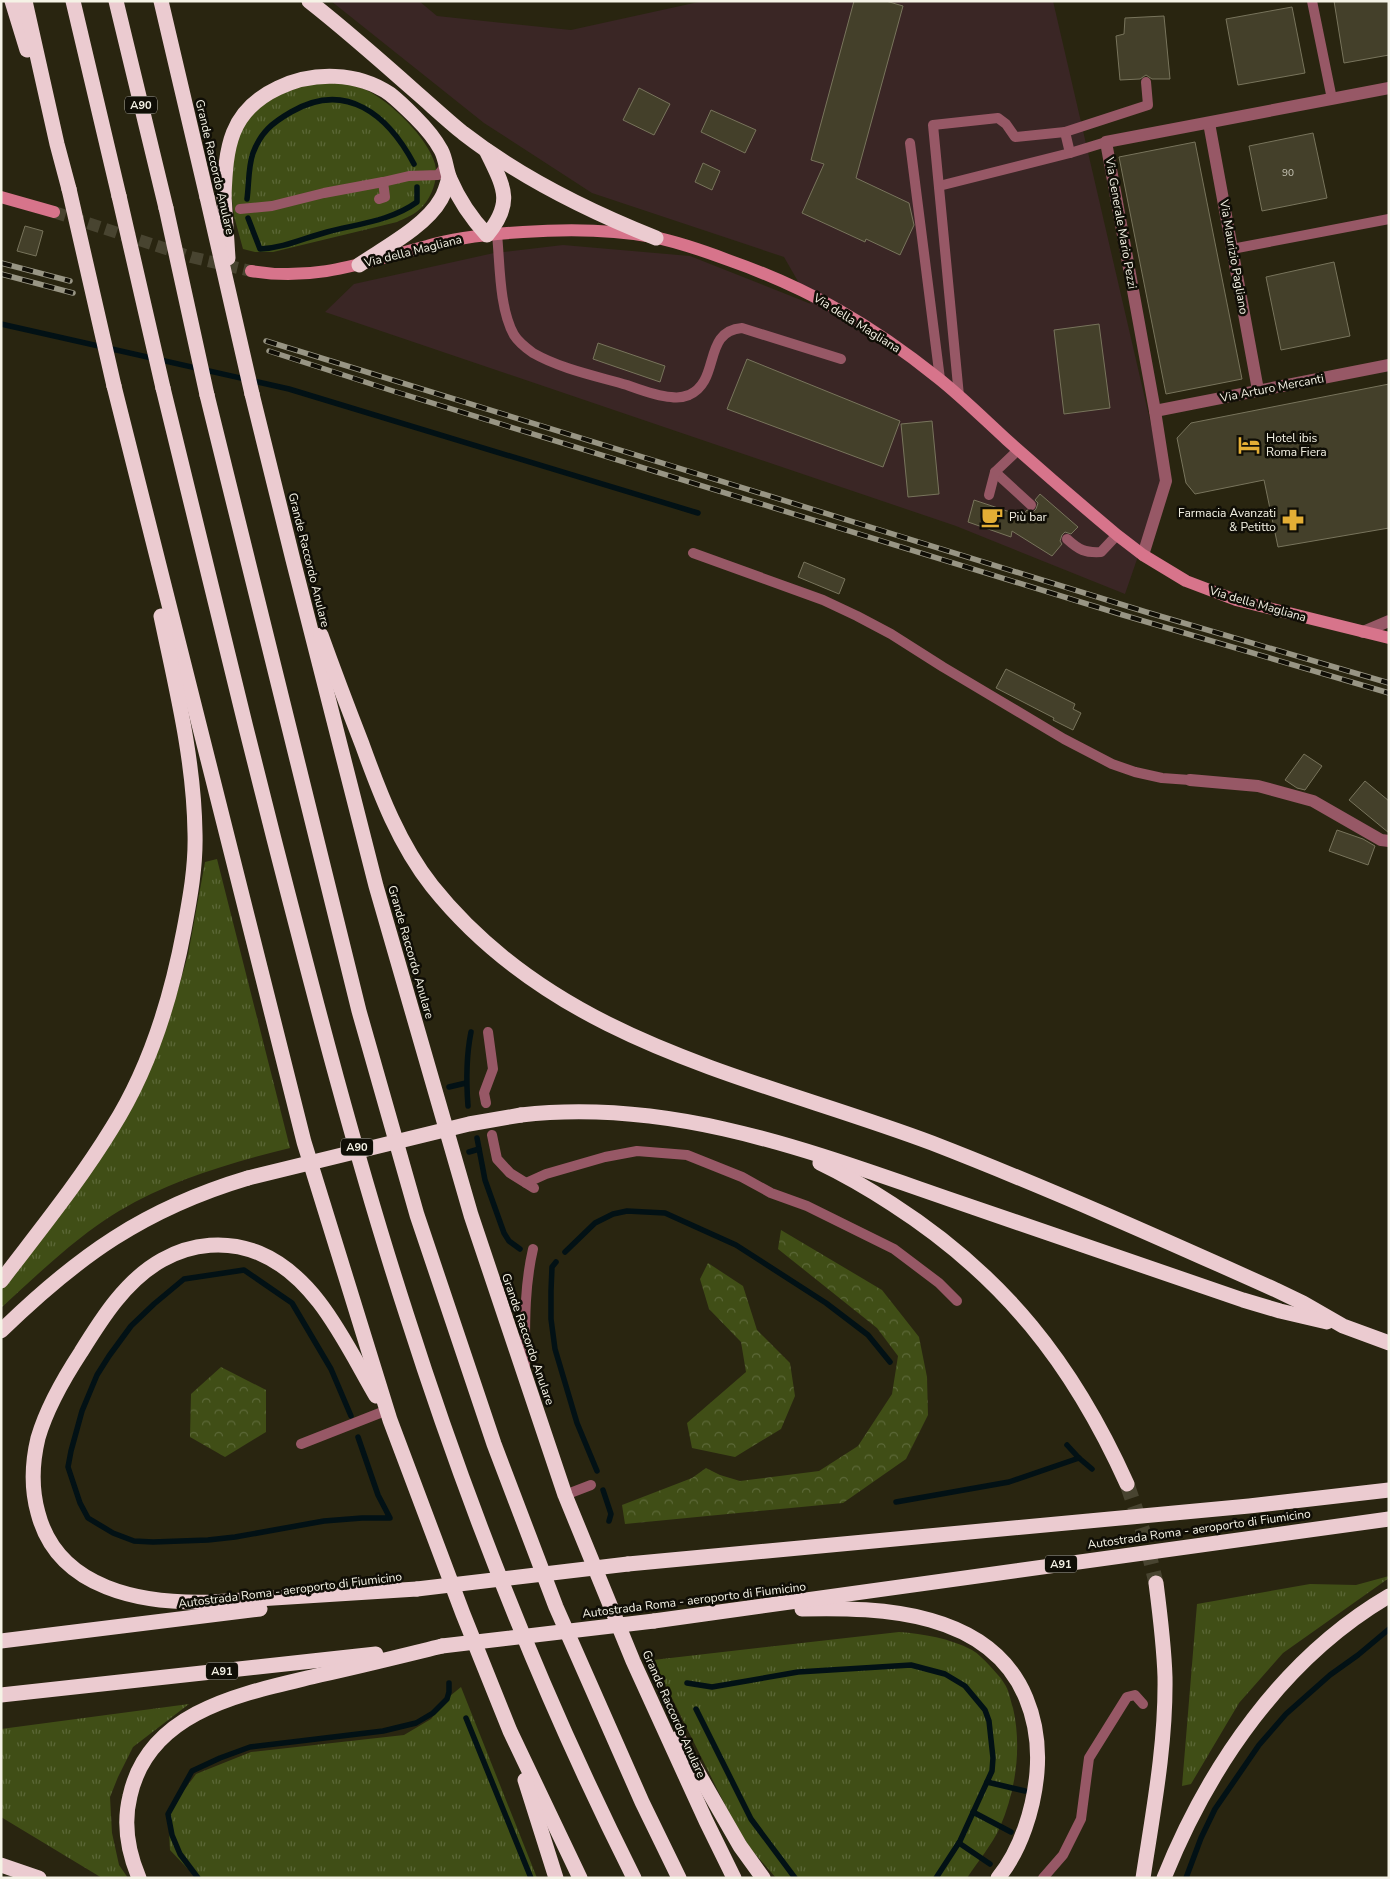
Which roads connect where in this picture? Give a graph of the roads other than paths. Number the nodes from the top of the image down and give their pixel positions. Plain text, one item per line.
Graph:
1 (12, 1) edge
2 (25, 1) edge
3 (73, 1) edge
4 (116, 1) edge
5 (161, 1) edge
6 (309, 1) edge
7 (1312, 1) edge
8 (1146, 82) dead end
9 (1389, 88) edge
10 (1332, 99) junction
11 (1209, 123) junction
12 (1065, 132) junction
13 (1106, 142) junction
14 (910, 143) dead end
15 (57, 144) junction
16 (486, 150) junction
17 (1070, 153) junction
18 (448, 171) junction
19 (383, 182) junction
20 (939, 186) junction
21 (1, 197) edge
22 (380, 199) dead end
23 (240, 209) dead end
24 (54, 212) tunnel mouth
25 (1389, 219) edge
26 (492, 235) junction
27 (656, 238) junction
28 (1232, 248) junction
29 (359, 265) junction
30 (251, 271) tunnel mouth
31 (232, 310) junction
32 (840, 359) dead end
33 (1389, 365) edge
34 (940, 380) junction
35 (1258, 390) junction
36 (959, 396) junction
37 (1155, 411) junction
38 (128, 448) junction
39 (1018, 450) junction
40 (996, 472) junction
41 (989, 495) dead end
42 (1031, 505) dead end
43 (1117, 535) junction
44 (1067, 539) dead end
45 (693, 553) dead end
46 (1144, 555) junction
47 (293, 560) junction
48 (1389, 621) edge
49 (1363, 632) junction
50 (1389, 638) edge
51 (1190, 780) joint
52 (1389, 841) edge
53 (488, 1032) dead end
54 (486, 1103) dead end
55 (742, 1132) junction
56 (492, 1135) dead end
57 (533, 1249) dead end
58 (1, 1281) edge
59 (956, 1301) dead end
60 (1343, 1326) junction
61 (1, 1331) edge
62 (1389, 1343) edge
63 (525, 1377) junction
64 (388, 1415) junction
65 (301, 1444) dead end
66 (1127, 1484) tunnel mouth
67 (591, 1485) dead end
68 (1389, 1490) edge
69 (566, 1495) junction
70 (1389, 1519) edge
71 (1156, 1582) tunnel mouth
72 (418, 1589) junction
73 (1389, 1596) edge
74 (733, 1611) junction
75 (1, 1641) edge
76 (442, 1646) junction
77 (633, 1661) junction
78 (1, 1695) edge
79 (1143, 1704) dead end
80 (510, 1731) junction
81 (1, 1865) edge
82 (39, 1878) edge
83 (139, 1878) edge
84 (556, 1878) edge
85 (580, 1878) edge
86 (634, 1878) edge
87 (679, 1878) edge
88 (734, 1878) edge
89 (763, 1878) edge
90 (998, 1878) edge
91 (1043, 1878) edge
92 (1142, 1878) edge
93 (1164, 1878) edge

1 - 15 highway
2 - 15 highway
3 - 86 highway, A90, bridge
4 - 87 highway, A90, bridge
5 - 31 highway, Grande Raccordo Anulare, bridge
6 - 16 highway
7 - 10 lane
8 - 12 lane
9 - 10 street, Via Generale Mario Pezzi
10 - 11 street, Via Generale Mario Pezzi
11 - 13 street, Via Generale Mario Pezzi
11 - 28 street, Via Maurizio Pagliano
12 - 17 lane
12 - 20 lane
13 - 17 lane
13 - 37 street, Via Generale Mario Pezzi
14 - 34 lane
15 - 38 highway, bridge
16 - 26 highway
16 - 27 highway
17 - 20 lane
18 - 19 lane
18 - 26 highway
18 - 29 highway
18 - 31 highway, bridge
19 - 22 lane
19 - 23 lane
20 - 36 lane
21 - 24 main road
25 - 28 lane
26 - 27 main road, Via della Magliana
26 - 29 main road, Via della Magliana
26 - 32 lane
27 - 34 main road, Via della Magliana
28 - 35 street, Via Maurizio Pagliano
29 - 30 main road, Via della Magliana
31 - 47 highway, Grande Raccordo Anulare, bridge
33 - 35 street, Via Arturo Mercanti
34 - 36 main road, Via della Magliana
35 - 37 street, Via Arturo Mercanti
36 - 39 main road, Via della Magliana
37 - 46 street, Via Generale Mario Pezzi
38 - 58 highway
38 - 64 highway
39 - 40 lane
39 - 43 main road, Via della Magliana
40 - 41 lane
40 - 42 lane
43 - 44 lane
43 - 46 main road, Via della Magliana
45 - 51 lane
46 - 49 main road, Via della Magliana
47 - 60 highway
47 - 63 highway, Grande Raccordo Anulare
48 - 49 street
49 - 50 main road, Via della Magliana
51 - 52 street
53 - 54 lane
55 - 60 highway
55 - 61 highway, bridge
55 - 66 highway
56 - 59 lane
57 - 63 lane
60 - 62 highway
63 - 69 highway, Grande Raccordo Anulare
64 - 65 lane
64 - 72 highway
64 - 80 highway
67 - 69 lane
68 - 72 highway, Autostrada Roma - aeroporto di Fiumicino, bridge
69 - 77 highway, Grande Raccordo Anulare
70 - 74 highway, Autostrada Roma - aeroporto di Fiumicino / A91
71 - 92 highway
72 - 75 highway, Autostrada Roma - aeroporto di Fiumicino
73 - 93 highway
74 - 76 highway, Autostrada Roma - aeroporto di Fiumicino / A91, bridge
74 - 90 highway
76 - 78 highway, Autostrada Roma - aeroporto di Fiumicino / A91
76 - 83 highway
77 - 88 highway, Grande Raccordo Anulare
77 - 89 highway
79 - 91 lane
80 - 84 highway
80 - 85 highway
81 - 82 highway

